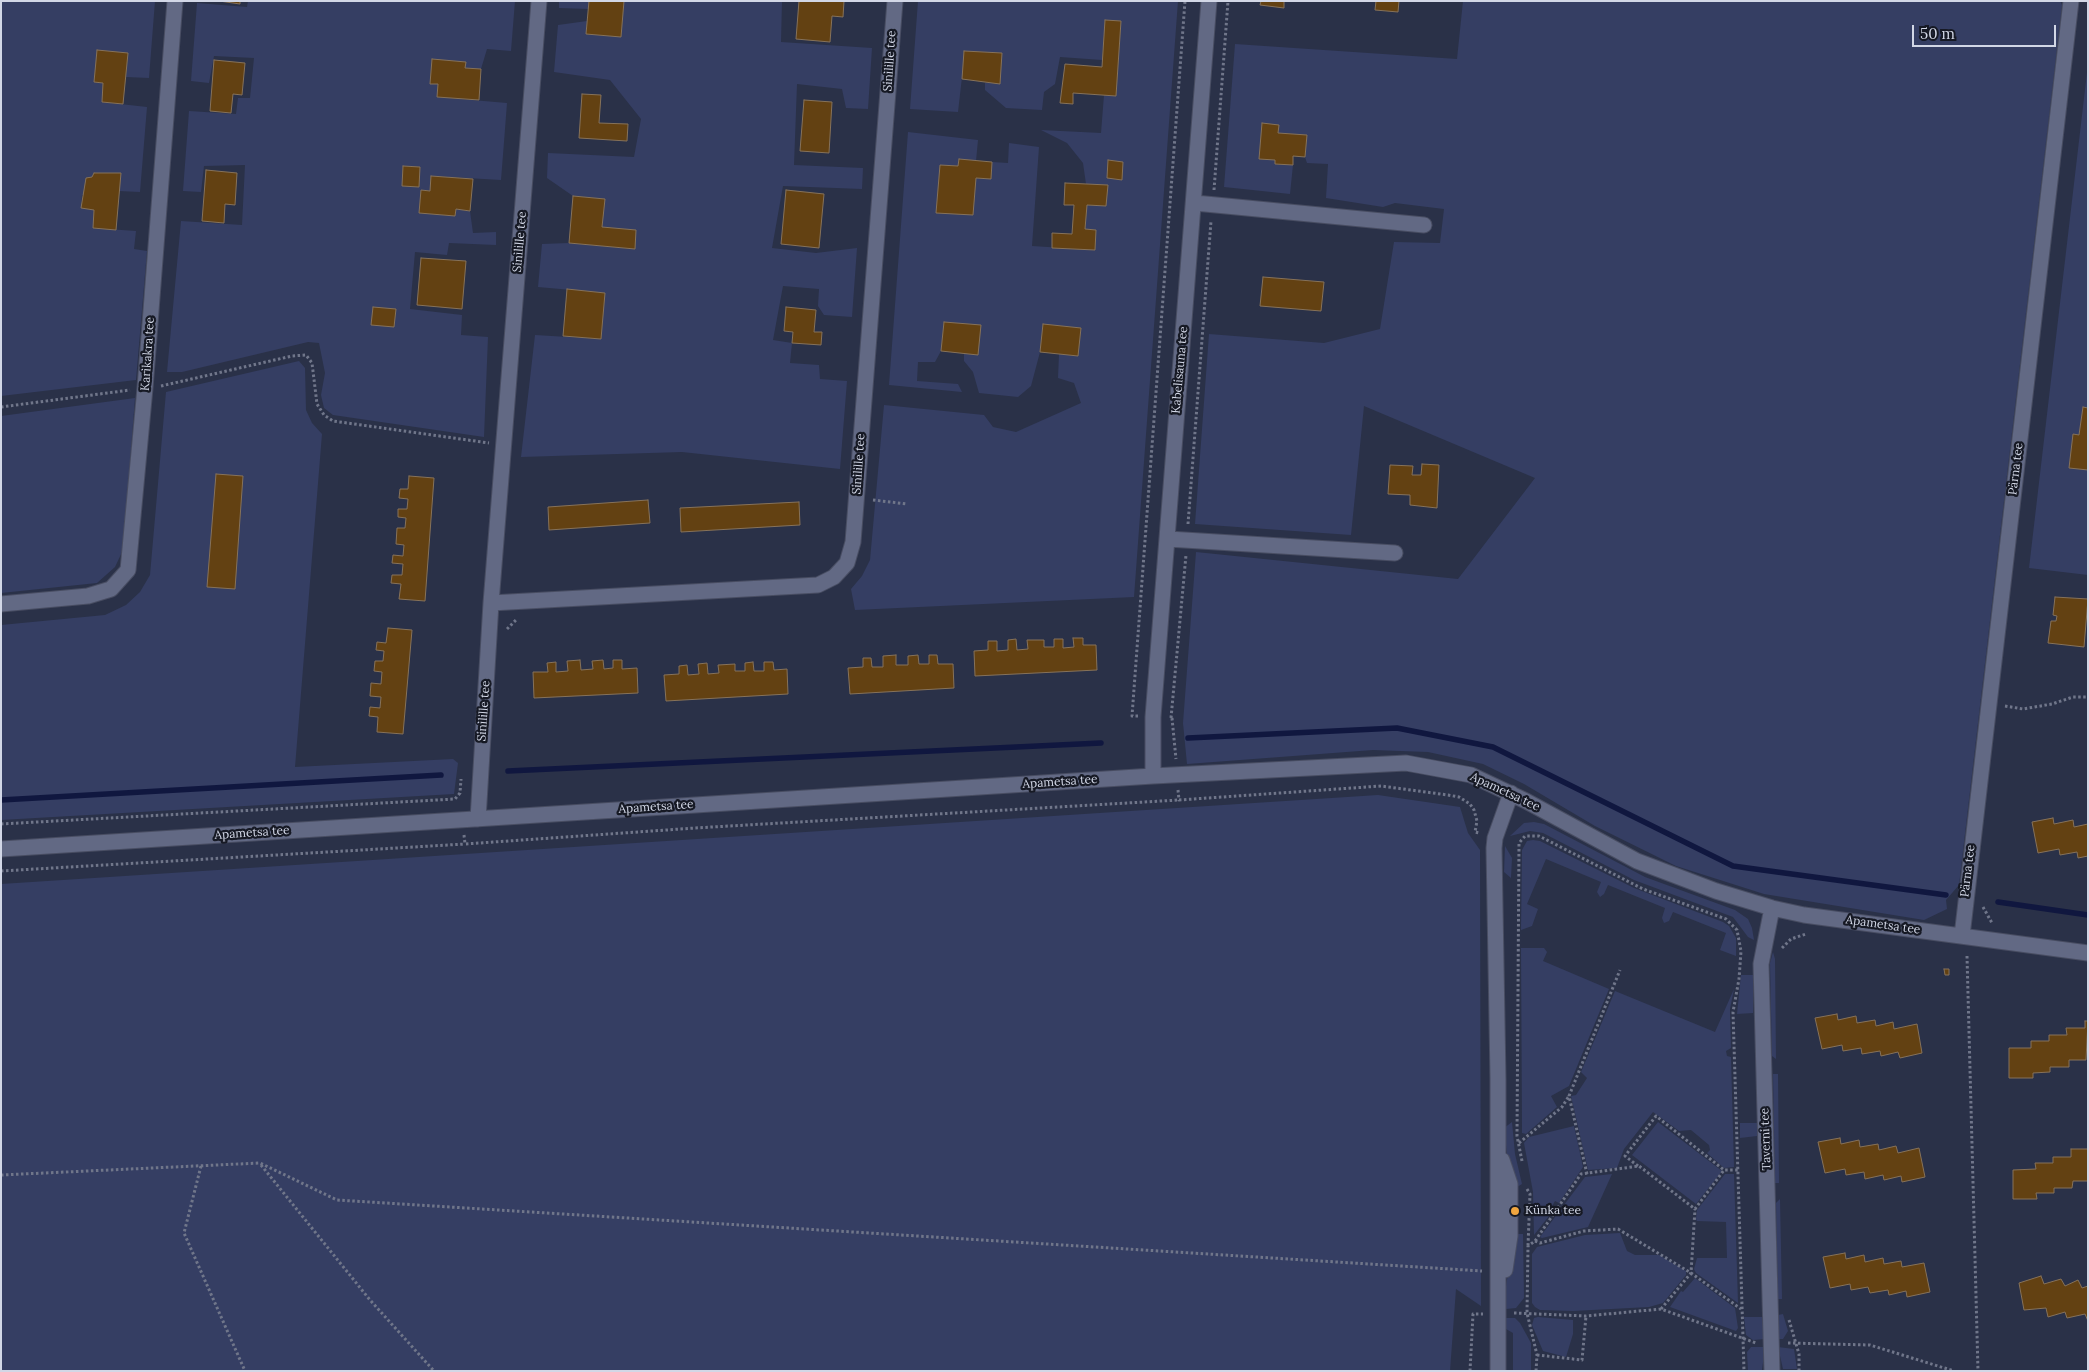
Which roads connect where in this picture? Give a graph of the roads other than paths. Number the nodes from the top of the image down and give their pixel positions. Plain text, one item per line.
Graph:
1 (175, 1) edge
2 (539, 1) edge
3 (895, 1) edge
4 (1208, 1) edge
5 (2071, 1) edge
6 (1195, 202) junction
7 (1424, 225) dead end
8 (1168, 539) junction
9 (1395, 553) dead end
10 (491, 603) junction
11 (1, 604) edge
12 (1153, 776) junction
13 (1511, 793) junction
14 (478, 819) junction
15 (1, 849) edge
16 (1772, 908) junction
17 (1962, 936) junction
18 (2088, 953) edge
19 (1498, 1148) junction
20 (1498, 1314) junction
21 (1497, 1369) edge
22 (1772, 1371) edge

1 - 11 street, Karikakra tee
2 - 10 street, Sinilille tee
3 - 10 street, Sinilille tee
4 - 6 street, Kabelisauna tee
5 - 17 street, Pärna tee
6 - 7 street
6 - 8 street, Kabelisauna tee
8 - 9 street
8 - 12 street, Kabelisauna tee
10 - 14 street, Sinilille tee
12 - 13 street, Apametsa tee
12 - 14 street, Apametsa tee
13 - 16 street, Apametsa tee
13 - 19 street
14 - 15 street, Apametsa tee
16 - 17 street, Apametsa tee
16 - 22 street, Taverni tee
17 - 18 street, Apametsa tee
19 - 20 street
19 - 20 street
20 - 21 street

